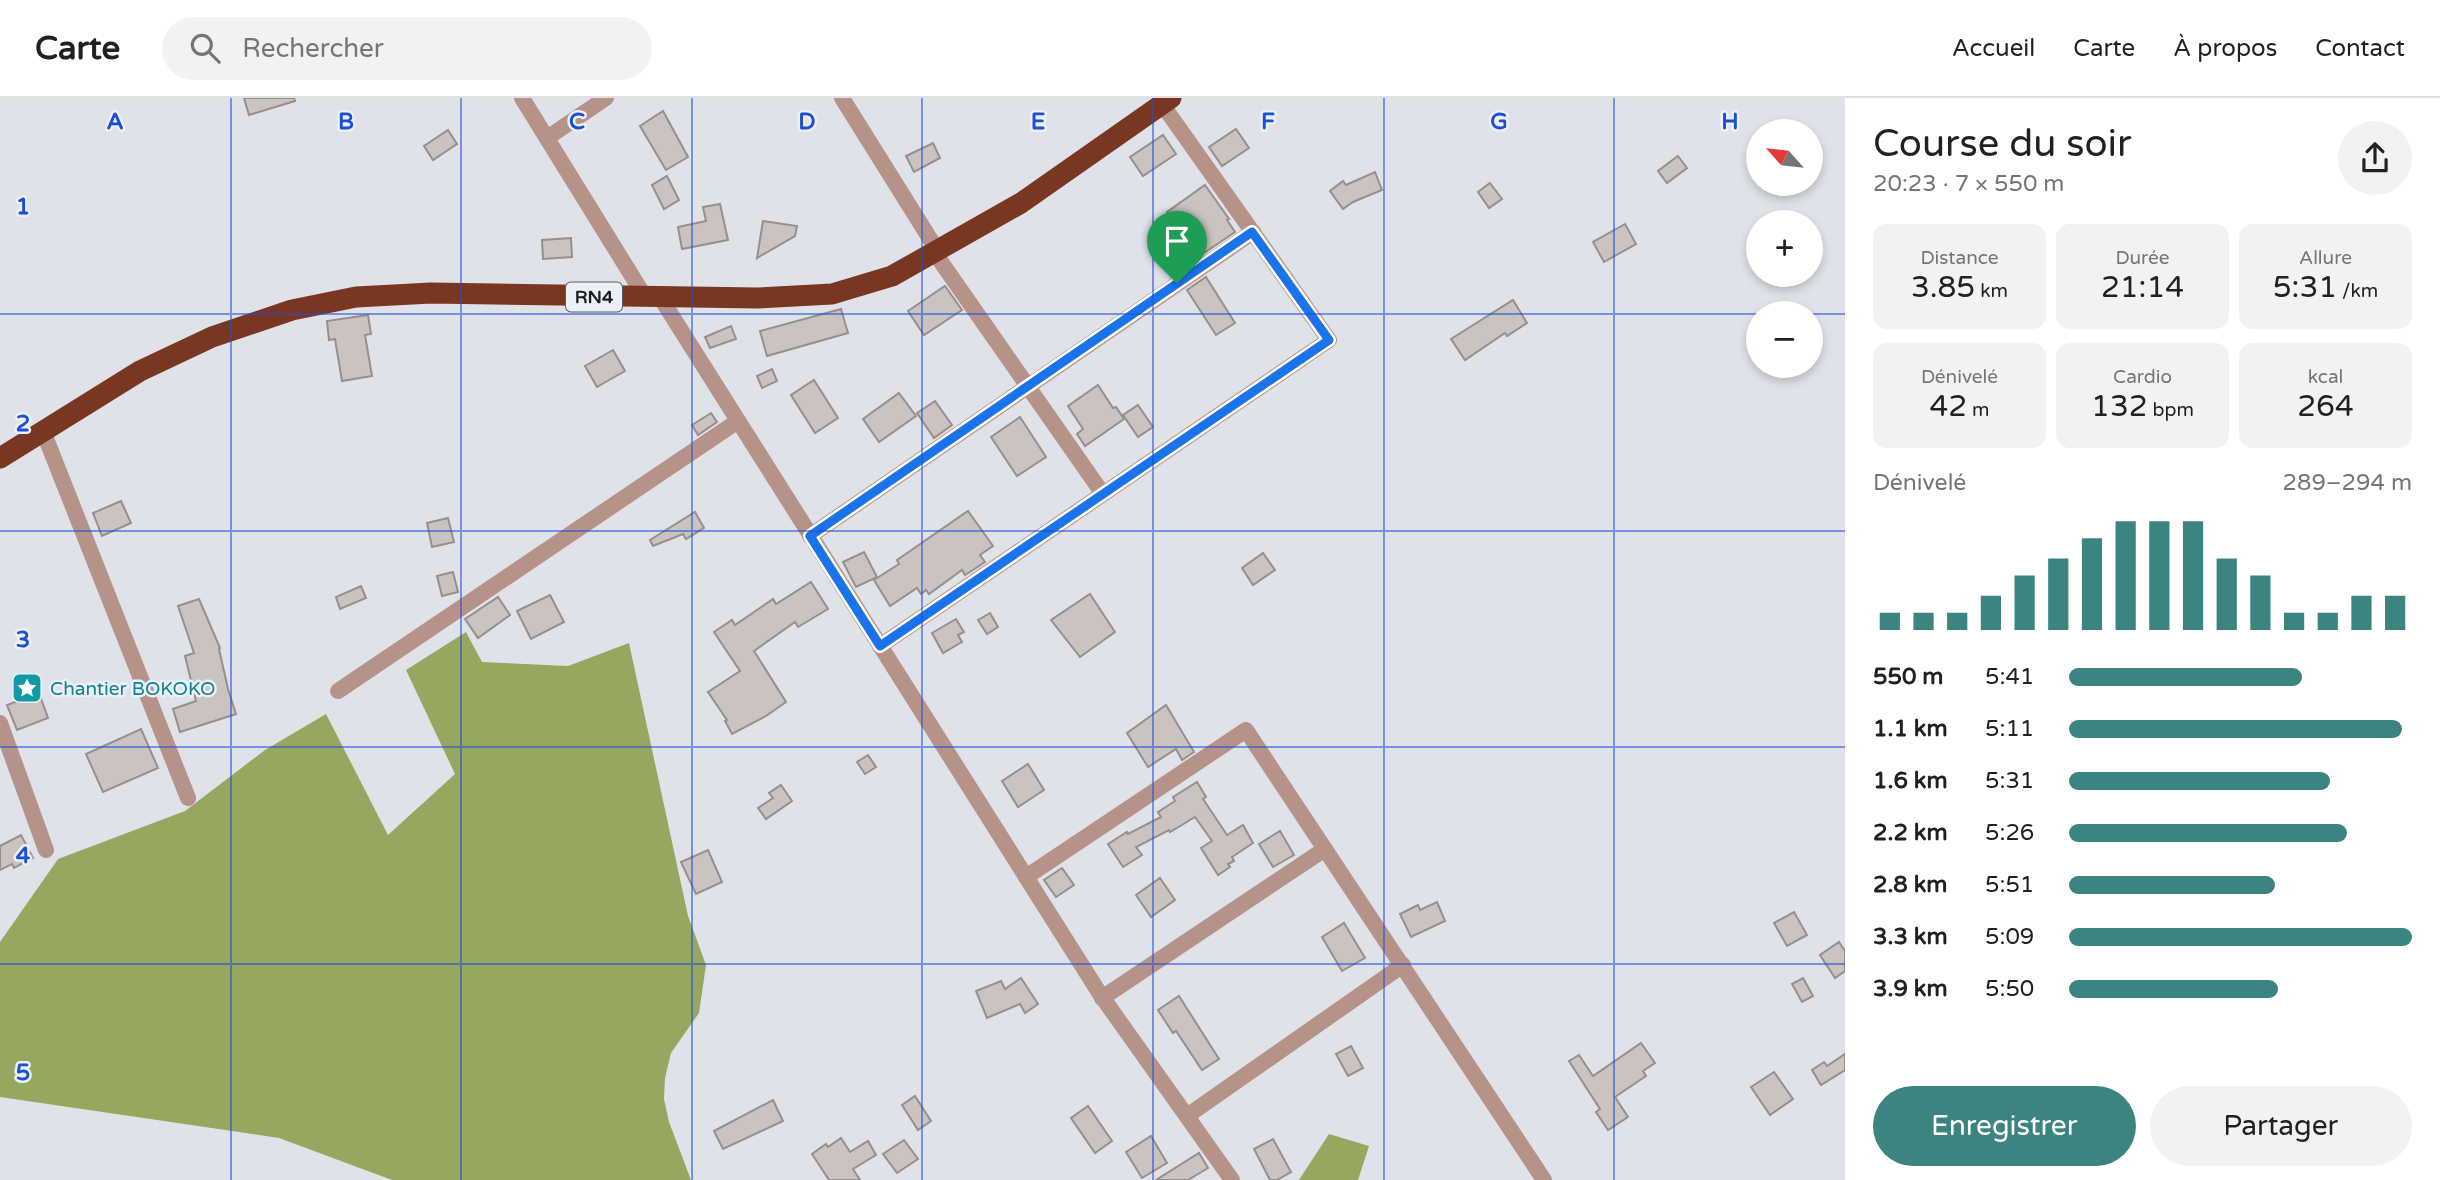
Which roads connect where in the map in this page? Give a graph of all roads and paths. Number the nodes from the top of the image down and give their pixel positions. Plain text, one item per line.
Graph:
1 (522, 98) edge
2 (606, 98) edge
3 (842, 98) edge
4 (1166, 100) edge
5 (547, 138) junction
6 (1252, 232) junction
7 (936, 251) junction
8 (653, 297) junction
9 (1027, 385) junction
10 (738, 421) junction
11 (43, 431) junction
12 (0, 458) edge
13 (1103, 494) junction
14 (810, 536) junction
15 (880, 646) junction
16 (338, 691) dead end
17 (0, 723) edge
18 (188, 798) dead end
19 (47, 849) dead end
20 (1325, 849) junction
21 (1026, 877) junction
22 (1402, 965) junction
23 (1102, 998) junction
24 (1187, 1116) junction
25 (1232, 1180) edge
26 (1544, 1180) edge

1 - 5 street
2 - 5 street
3 - 7 street
4 - 6 street
4 - 7 highway, RN4
5 - 8 street
6 - 9 street
6 - 13 street
7 - 8 highway, RN4
7 - 9 street
8 - 10 street
8 - 11 highway, RN4
9 - 13 street
9 - 14 street
10 - 14 street
10 - 16 street
11 - 12 highway, RN4
11 - 18 street
13 - 15 street
14 - 15 street
15 - 21 street
17 - 19 street
20 - 21 street
20 - 22 street
20 - 23 street
21 - 23 street
22 - 24 street
22 - 26 street
23 - 24 street
24 - 25 street

